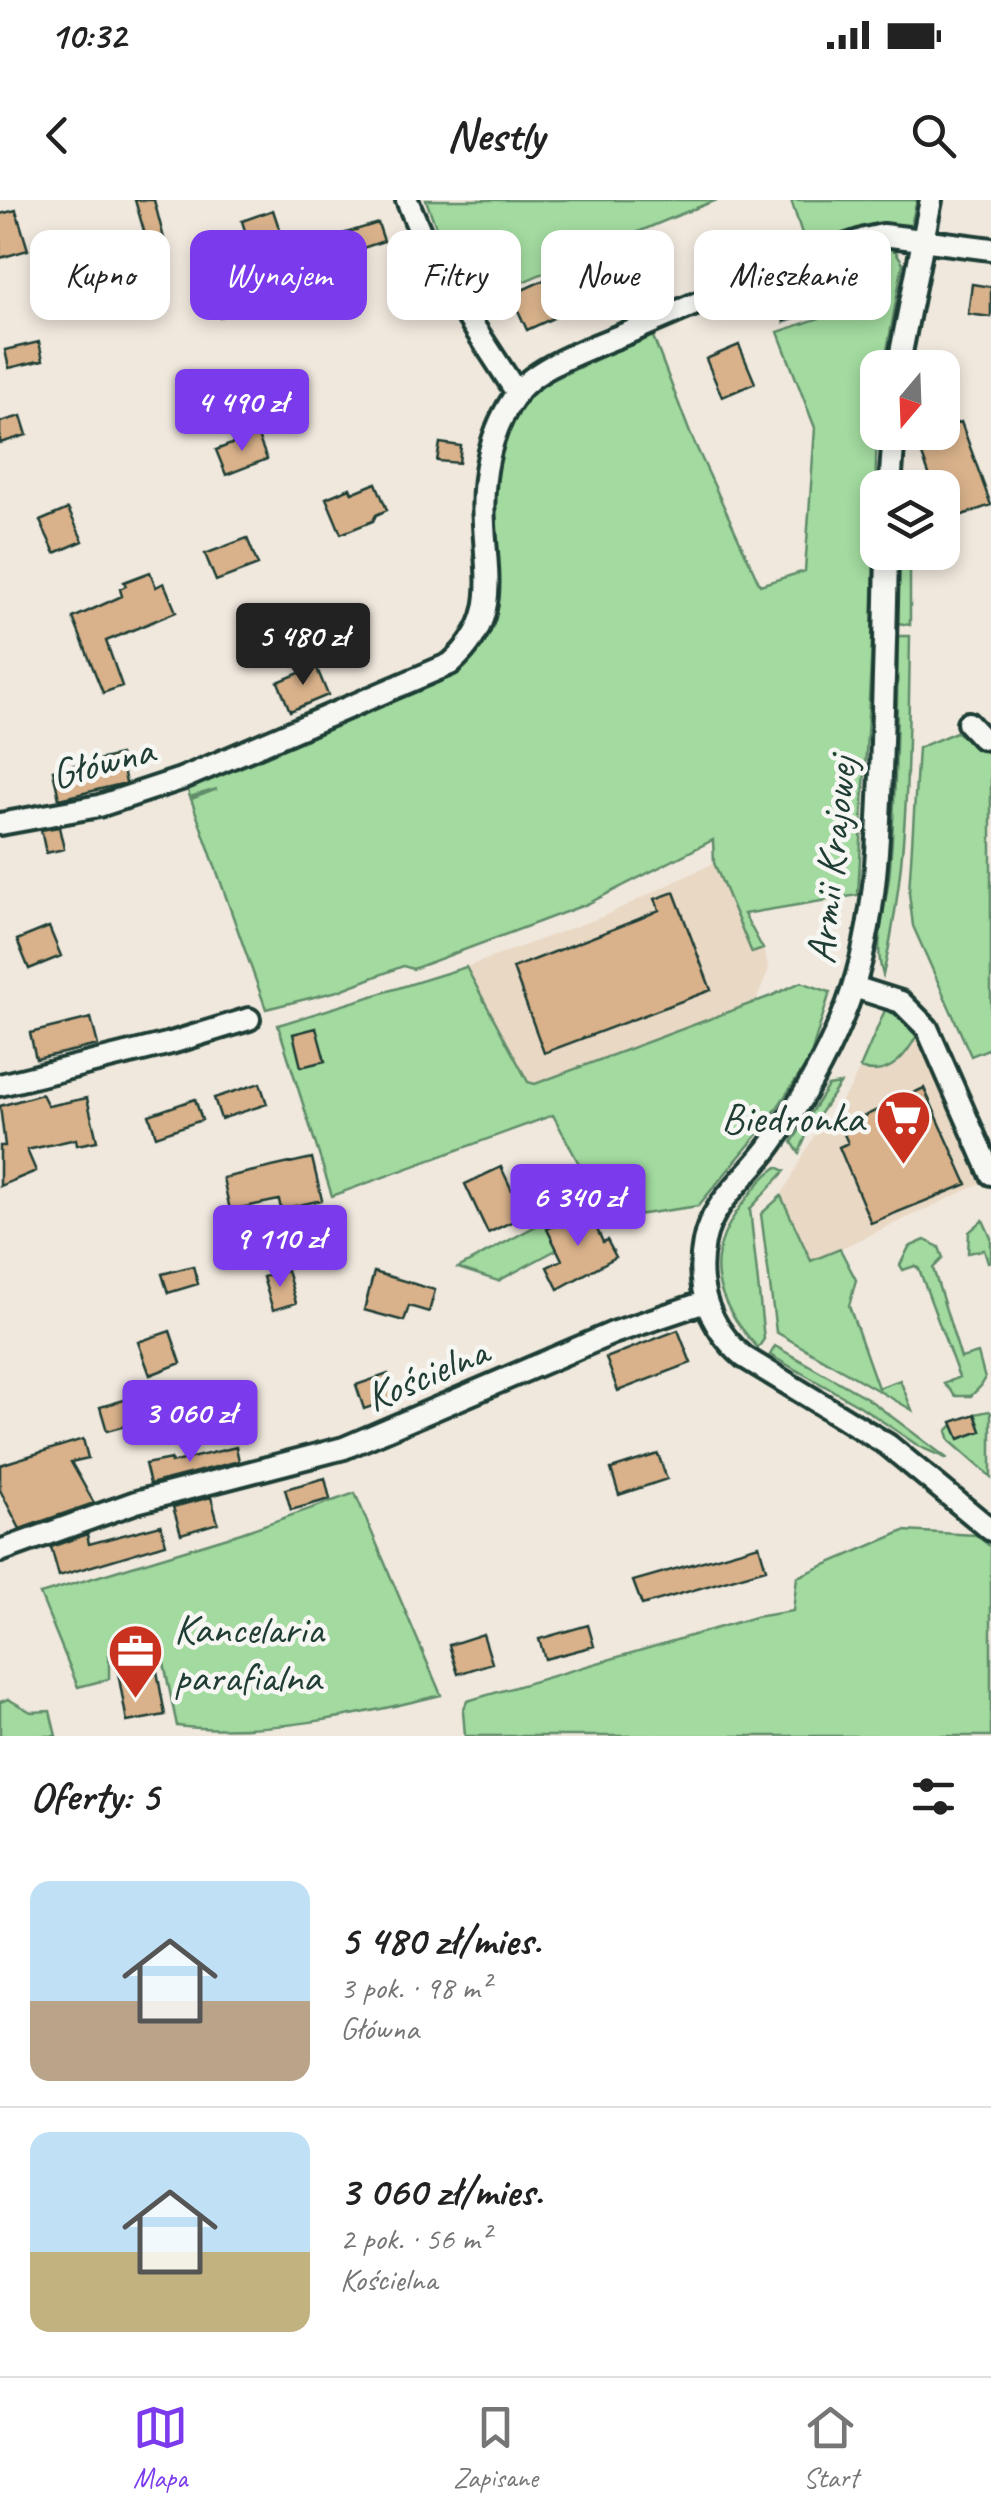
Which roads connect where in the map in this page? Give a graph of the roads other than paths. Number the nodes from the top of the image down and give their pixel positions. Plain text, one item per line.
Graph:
1 (407, 200) edge
2 (931, 200) edge
3 (922, 240) junction
4 (991, 249) edge
5 (901, 350) edge
6 (517, 393) junction
7 (887, 570) edge
8 (968, 723) dead end
9 (991, 739) edge
10 (0, 824) edge
11 (854, 987) junction
12 (249, 1020) dead end
13 (0, 1084) edge
14 (991, 1174) edge
15 (704, 1302) junction
16 (991, 1530) edge
17 (0, 1550) edge

1 - 6 street
2 - 3 street
3 - 4 street
3 - 5 street
3 - 6 street
6 - 10 street, Główna
7 - 11 street, Armii Krajowej
8 - 9 street
11 - 14 street
11 - 15 street, Armii Krajowej
12 - 13 street
15 - 16 street
15 - 17 street, Kościelna

